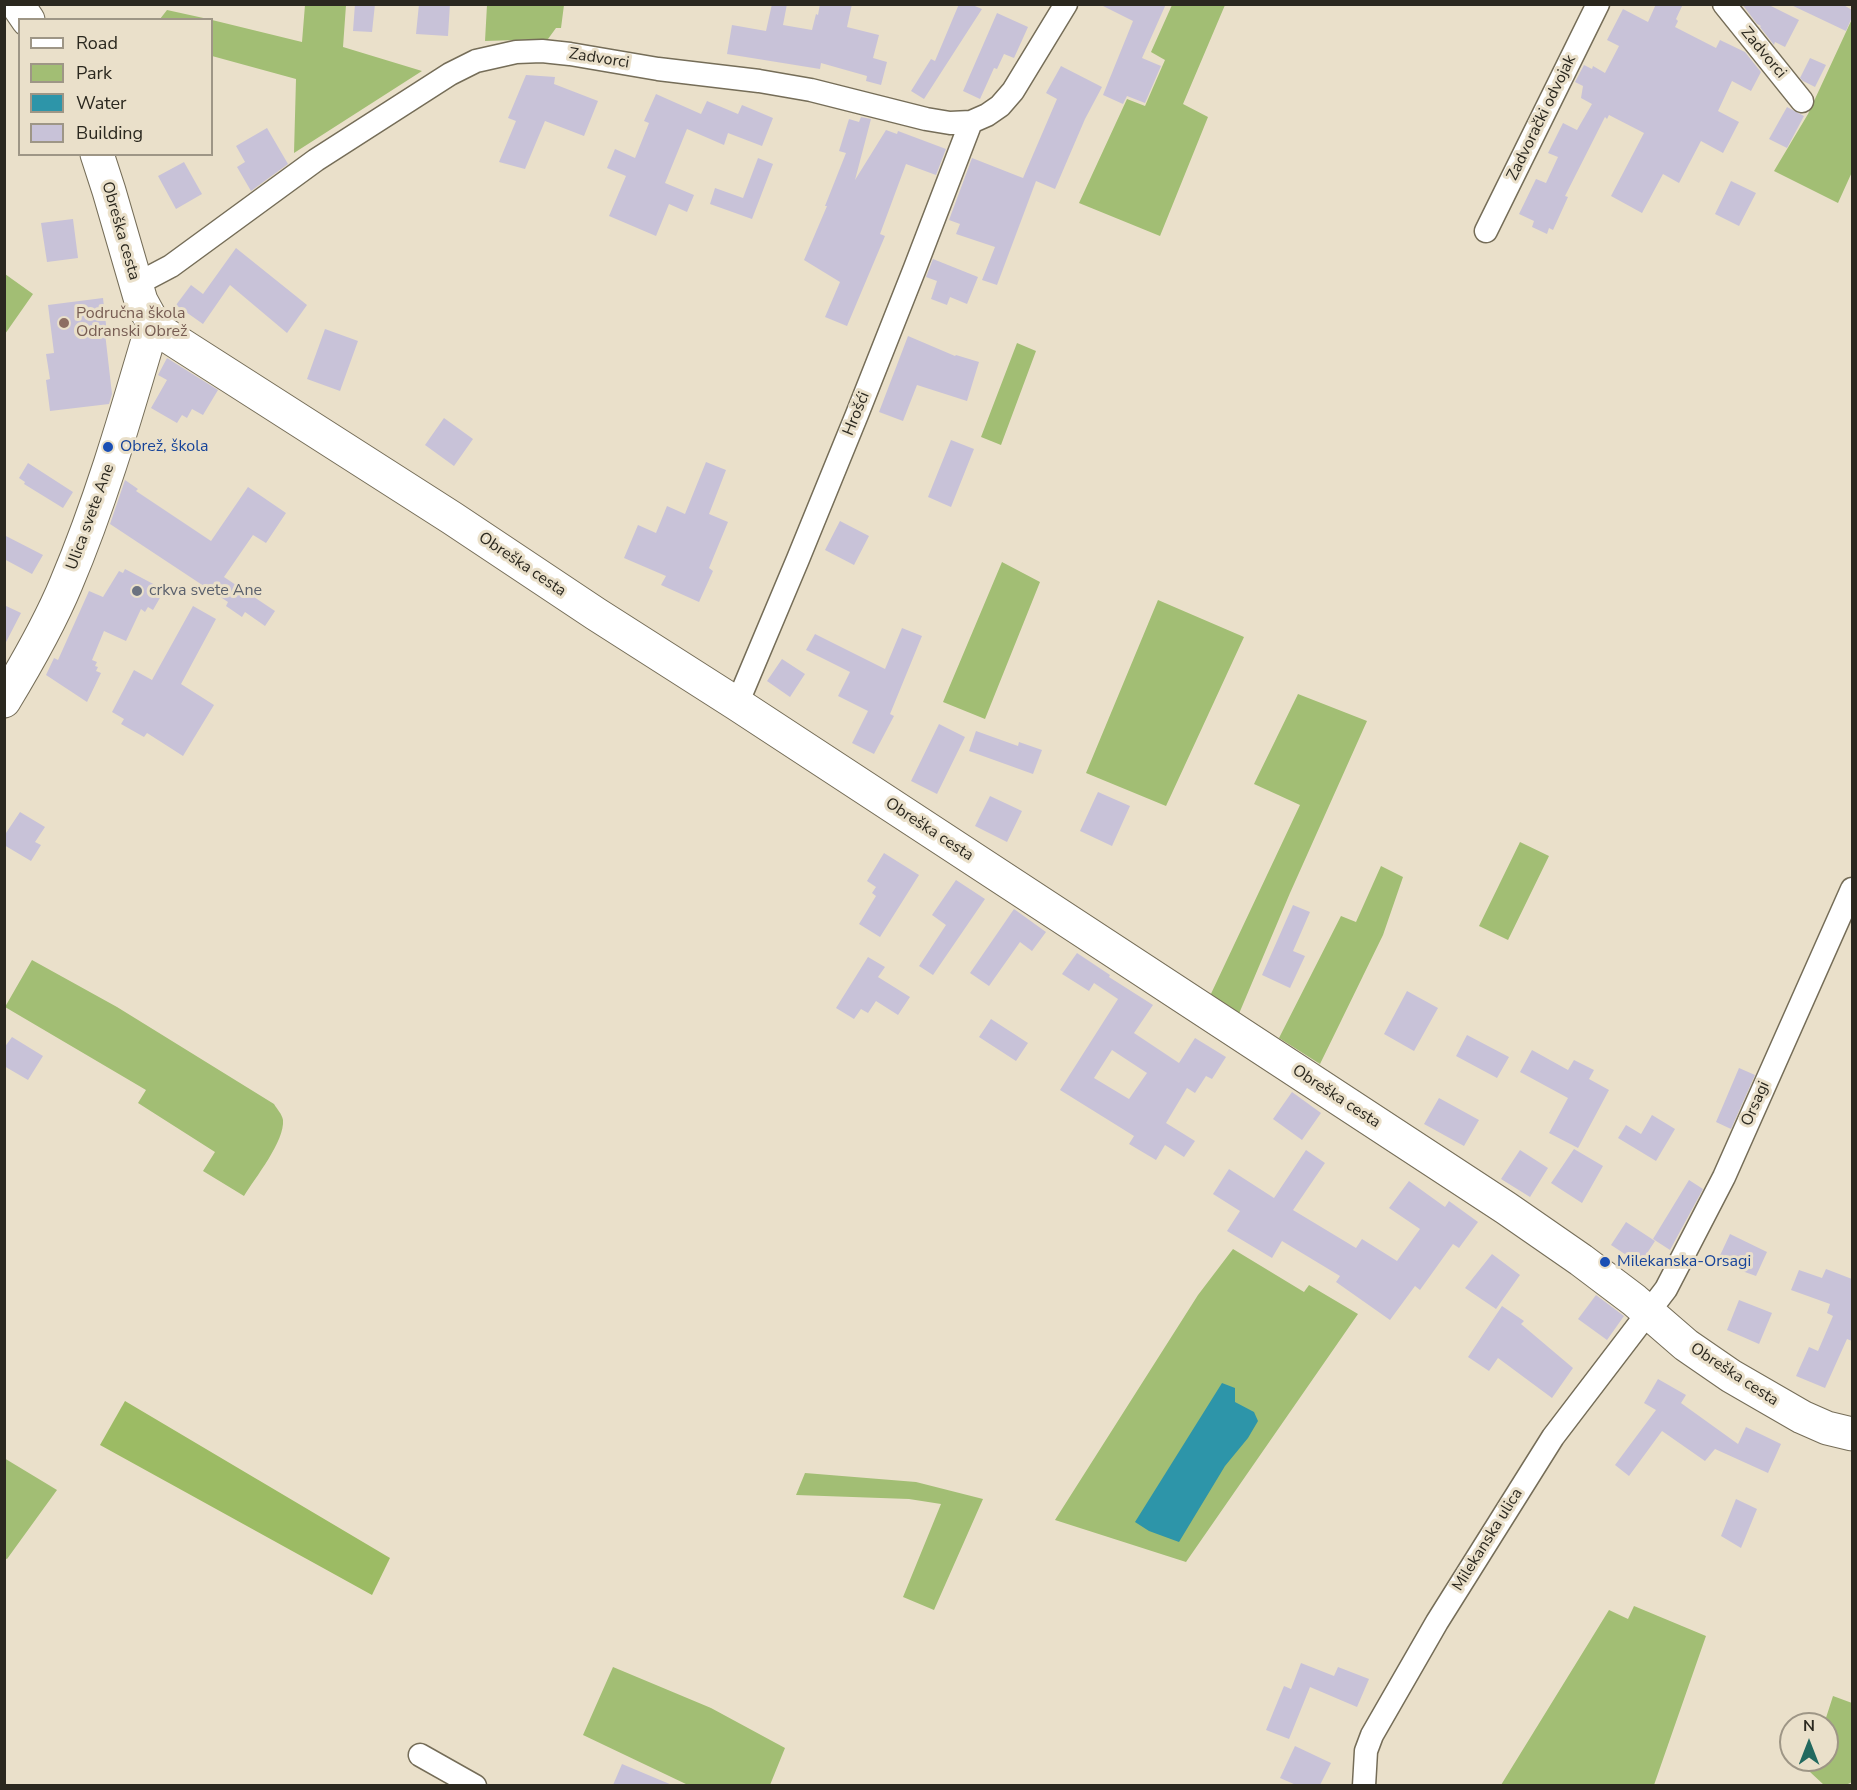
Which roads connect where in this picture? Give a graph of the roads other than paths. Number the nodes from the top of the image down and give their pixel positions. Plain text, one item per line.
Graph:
1 (17, 4) edge
2 (1066, 4) edge
3 (1598, 4) edge
4 (1724, 4) edge
5 (27, 18) edge
6 (1802, 101) dead end
7 (971, 122) junction
8 (98, 156) edge
9 (1485, 231) dead end
10 (135, 285) junction
11 (153, 323) junction
12 (4, 701) edge
13 (737, 704) junction
14 (1852, 889) edge
15 (1649, 1313) junction
16 (1852, 1434) edge
17 (420, 1755) dead end
18 (475, 1785) edge
19 (1364, 1785) edge

1 - 5 main road
2 - 7 street, Zadvorci
3 - 9 street, Zadvorački odvojak
4 - 6 street, Zadvorci
7 - 10 street, Zadvorci
7 - 13 street, Hrošći
8 - 10 main road, Obreška cesta
10 - 11 main road, Obreška cesta
11 - 12 main road, Ulica svete Ane
11 - 13 main road, Obreška cesta
13 - 15 main road, Obreška cesta
14 - 15 street, Orsagi
15 - 16 main road, Obreška cesta
15 - 19 street, Milekanska ulica
17 - 18 street

